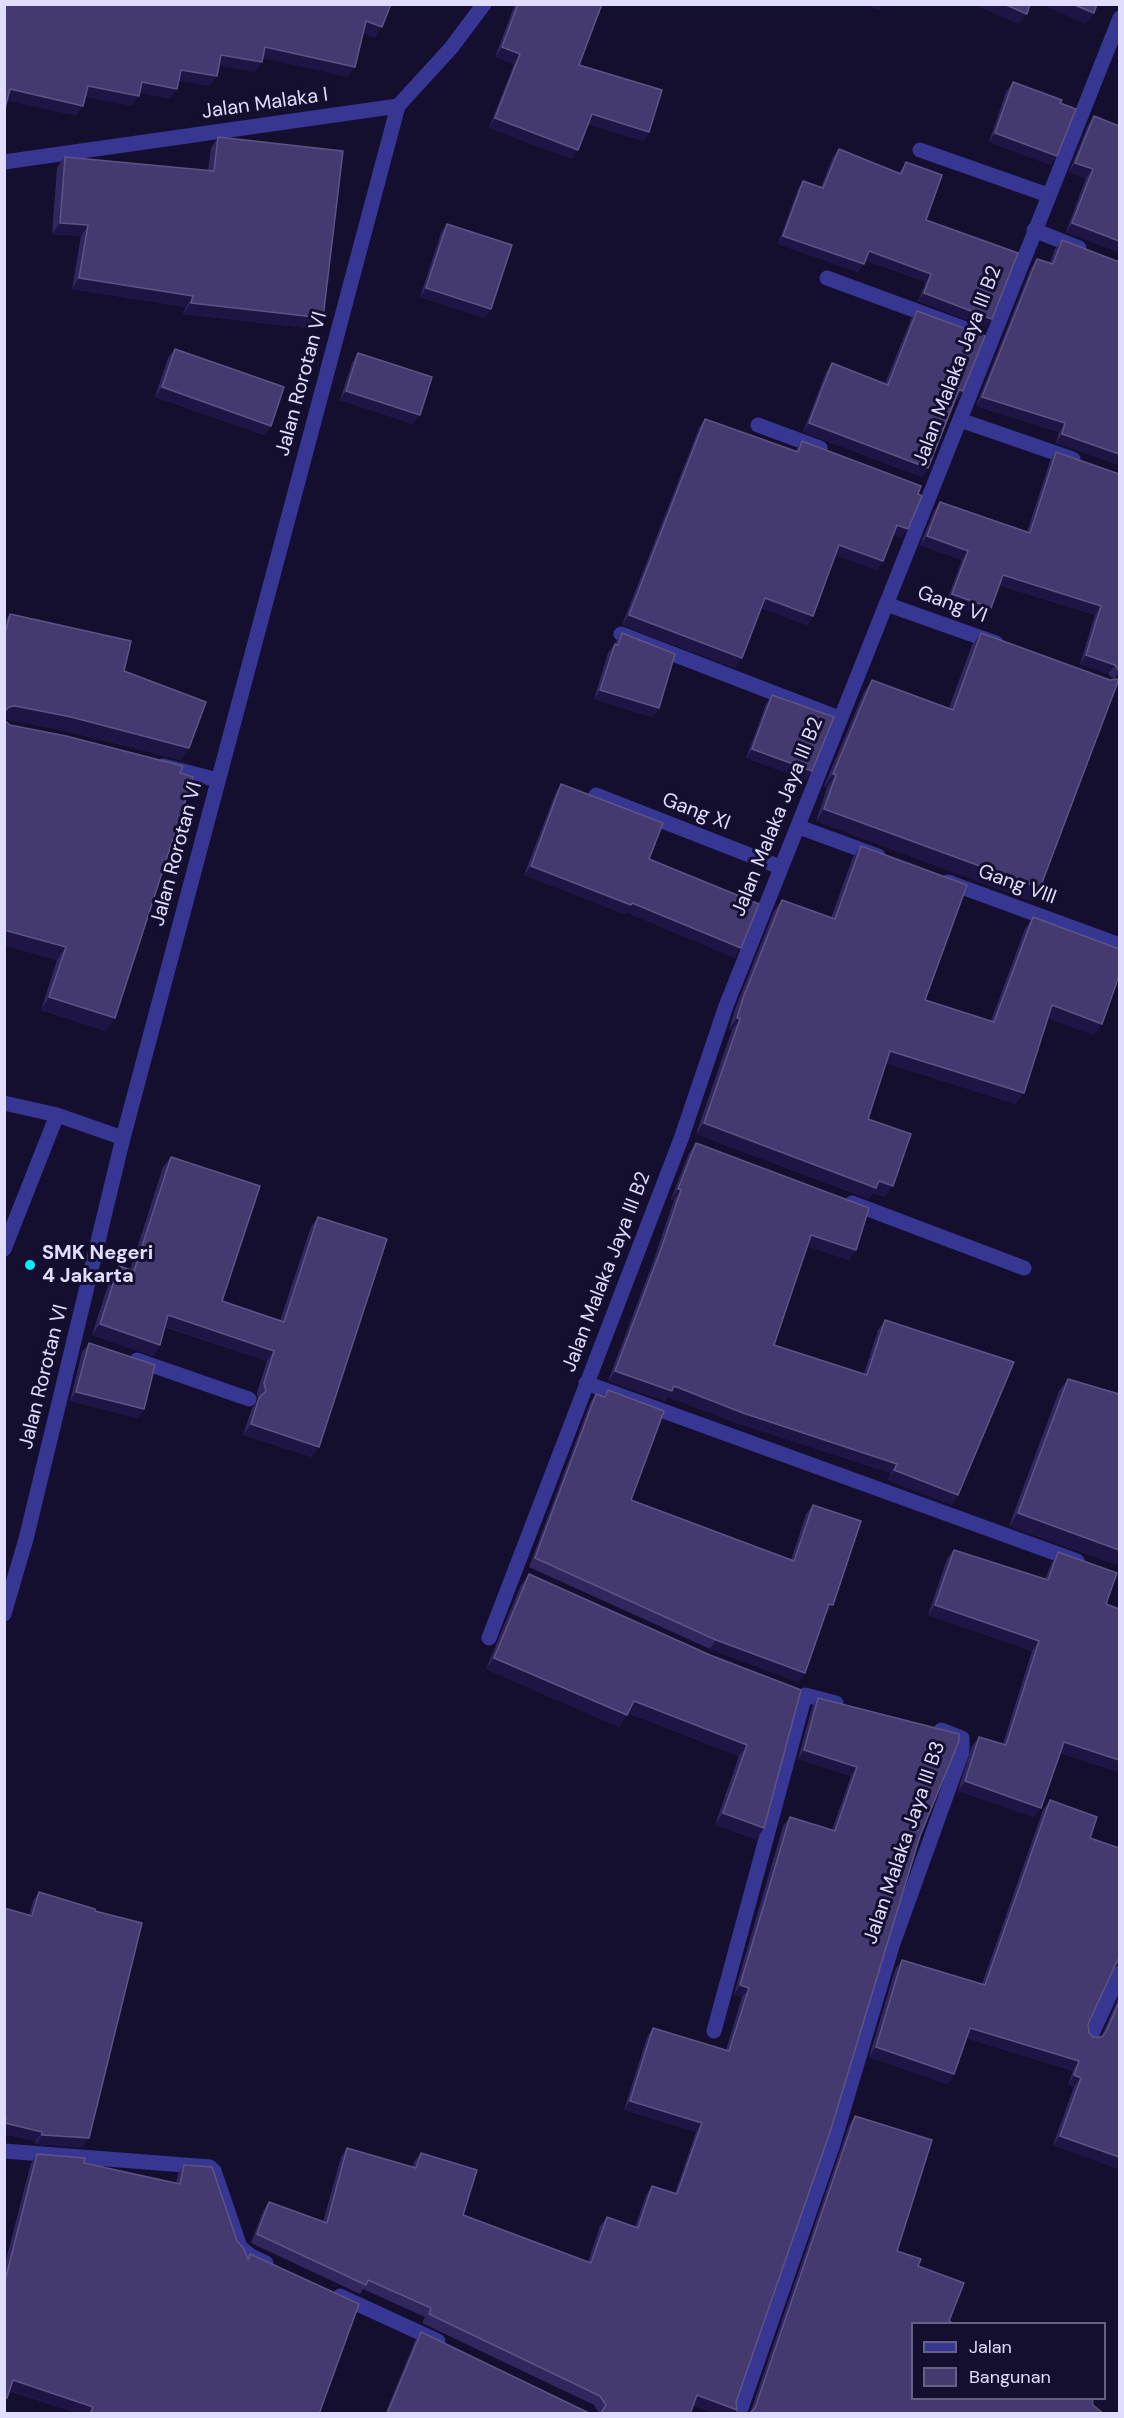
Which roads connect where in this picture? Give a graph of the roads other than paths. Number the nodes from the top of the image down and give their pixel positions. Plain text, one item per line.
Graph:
1 (484, 4) edge
2 (1119, 18) edge
3 (398, 106) junction
4 (920, 150) dead end
5 (4, 162) edge
6 (1048, 195) junction
7 (1035, 230) junction
8 (1098, 255) edge
9 (827, 278) dead end
10 (992, 339) junction
11 (960, 420) junction
12 (758, 425) dead end
13 (834, 454) edge
14 (1088, 464) edge
15 (886, 604) junction
16 (621, 634) edge
17 (1006, 647) edge
18 (839, 718) junction
19 (151, 763) edge
20 (218, 780) junction
21 (596, 795) edge
22 (799, 827) junction
23 (888, 859) edge
24 (780, 867) junction
25 (932, 876) edge
26 (1119, 945) edge
27 (4, 1103) edge
28 (57, 1115) junction
29 (123, 1138) junction
30 (836, 1197) edge
31 (4, 1249) edge
32 (1024, 1268) dead end
33 (127, 1357) edge
34 (586, 1383) junction
35 (249, 1400) dead end
36 (1097, 1568) edge
37 (4, 1614) edge
38 (489, 1638) dead end
39 (847, 1706) edge
40 (924, 1726) edge
41 (1119, 1973) edge
42 (714, 2031) dead end
43 (1090, 2038) edge
44 (4, 2151) edge
45 (283, 2271) edge
46 (325, 2290) edge
47 (456, 2350) edge
48 (739, 2414) edge

1 - 3 street
2 - 6 street, Jalan Malaka Jaya III B2
3 - 5 street, Jalan Malaka I
3 - 20 street, Jalan Rorotan VI
4 - 6 street
6 - 7 street, Jalan Malaka Jaya III B2
7 - 8 street
7 - 10 street, Jalan Malaka Jaya III B2
9 - 10 street
10 - 11 street, Jalan Malaka Jaya III B2
11 - 14 street
11 - 15 street, Jalan Malaka Jaya III B2
12 - 13 street
15 - 17 street, Gang VI
15 - 18 street, Jalan Malaka Jaya III B2
16 - 18 street
18 - 22 street, Jalan Malaka Jaya III B2
19 - 20 street
20 - 29 street, Jalan Rorotan VI
21 - 24 street, Gang XI
22 - 23 street
22 - 24 street, Jalan Malaka Jaya III B2
24 - 34 street, Jalan Malaka Jaya III B2
25 - 26 street, Gang VIII
27 - 28 street
28 - 29 street
28 - 31 street
29 - 37 street, Jalan Rorotan VI
30 - 32 street
33 - 35 street
34 - 36 street
34 - 38 street, Jalan Malaka Jaya III B2
39 - 42 street
40 - 48 street, Jalan Malaka Jaya III B3
41 - 43 street
44 - 45 street
46 - 47 street

